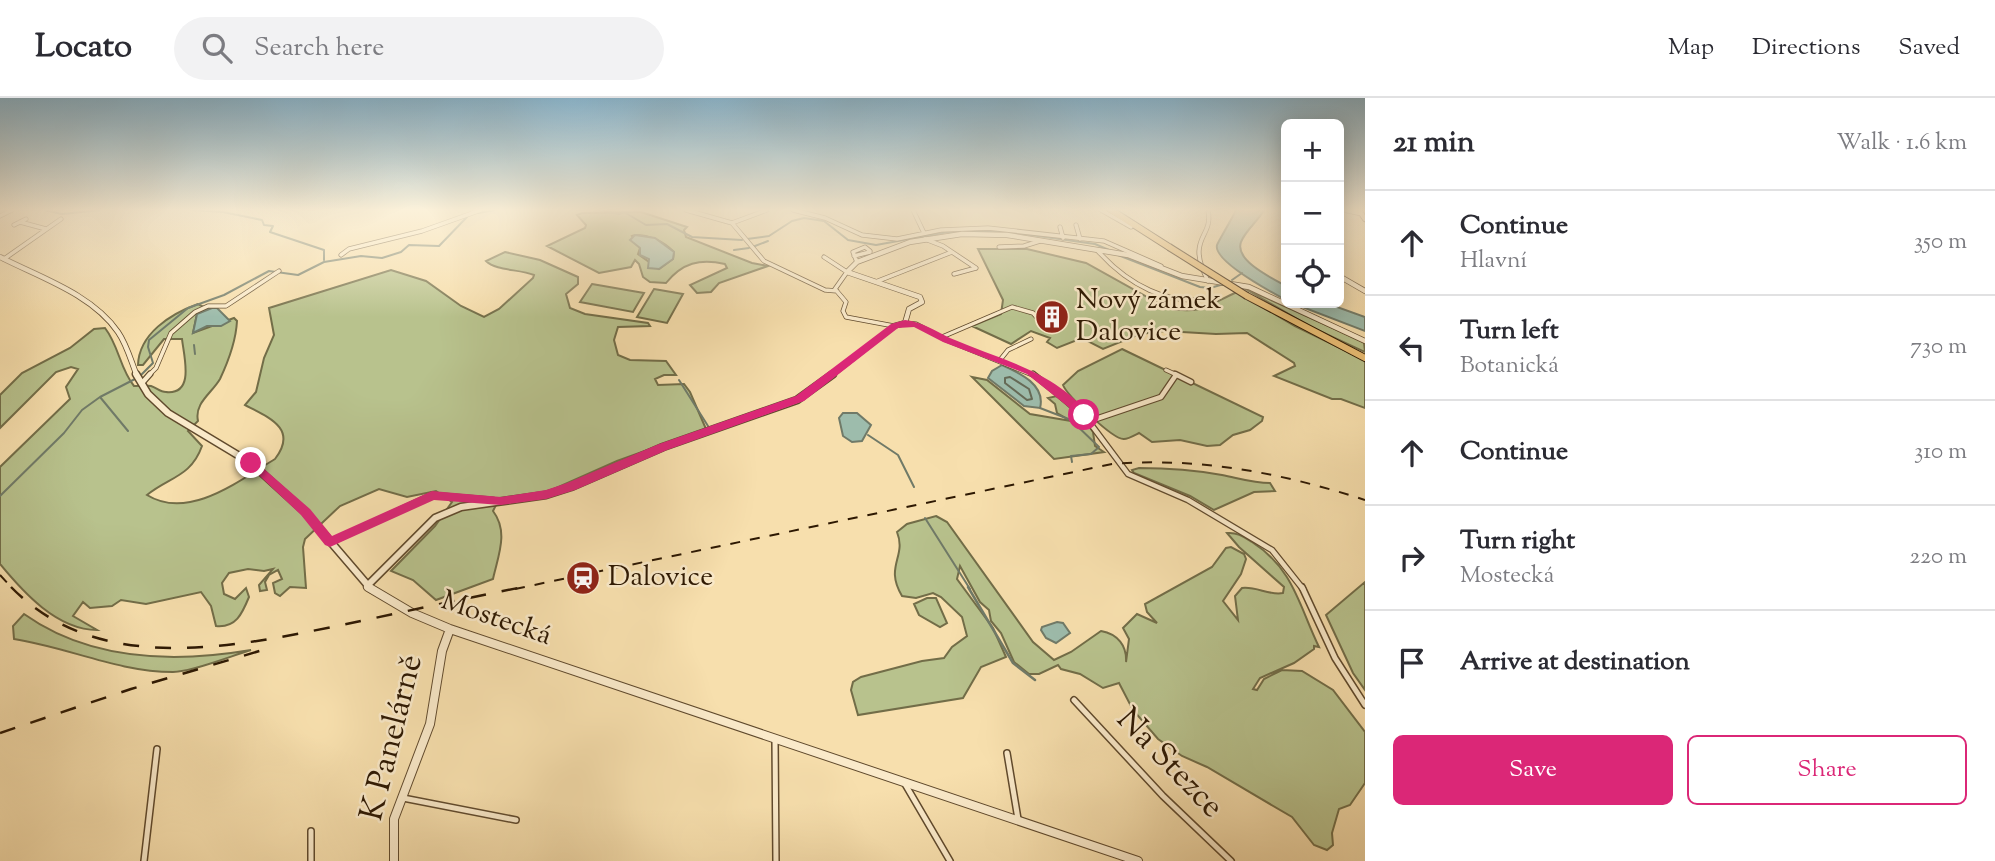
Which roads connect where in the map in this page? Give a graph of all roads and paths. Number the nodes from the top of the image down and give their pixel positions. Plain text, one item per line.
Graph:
1 (28, 246) edge
2 (363, 246) edge
3 (749, 246) edge
4 (899, 246) edge
5 (943, 246) edge
6 (1026, 246) edge
7 (1076, 246) edge
8 (1117, 246) edge
9 (1170, 246) edge
10 (1199, 246) edge
11 (999, 247) dead end
12 (1097, 250) junction
13 (870, 251) dead end
14 (952, 251) junction
15 (341, 255) dead end
16 (824, 257) dead end
17 (2, 258) edge
18 (857, 262) junction
19 (1162, 268) junction
20 (278, 272) dead end
21 (847, 272) junction
22 (954, 274) dead end
23 (1344, 279) edge
24 (877, 281) junction
25 (1208, 281) junction
26 (836, 291) junction
27 (1365, 291) edge
28 (1214, 297) dead end
29 (905, 323) junction
30 (1042, 323) dead end
31 (894, 326) junction
32 (941, 337) junction
33 (1031, 340) dead end
34 (1365, 341) edge
35 (1364, 356) edge
36 (1000, 360) junction
37 (1166, 370) dead end
38 (1177, 375) junction
39 (1191, 382) dead end
40 (141, 383) junction
41 (1090, 421) junction
42 (501, 501) junction
43 (330, 542) junction
44 (367, 586) junction
45 (450, 629) junction
46 (1074, 700) dead end
47 (1365, 705) edge
48 (775, 738) junction
49 (158, 749) dead end
50 (1007, 753) dead end
51 (902, 781) junction
52 (402, 798) junction
53 (516, 820) dead end
54 (1018, 820) junction
55 (311, 831) dead end
56 (144, 861) edge
57 (311, 861) edge
58 (394, 861) edge
59 (776, 861) edge
60 (950, 861) edge
61 (1138, 861) edge
62 (1231, 861) edge

1 - 17 street
2 - 15 street
3 - 26 street
4 - 18 street
5 - 14 street
6 - 11 street
7 - 12 street
8 - 19 street
9 - 35 highway, bridge
10 - 25 street
12 - 19 street
12 - 28 street
13 - 18 street
14 - 22 street
14 - 24 street
16 - 21 street
17 - 40 street, Mostecká
18 - 21 street
19 - 25 street
20 - 40 street
21 - 24 street
21 - 26 street
23 - 27 street
24 - 29 street
25 - 34 street
26 - 31 street
29 - 31 street
29 - 32 street
30 - 32 street
31 - 42 street
32 - 36 street
33 - 36 street
36 - 41 street
37 - 38 street
38 - 39 street
38 - 41 street
40 - 43 street, Mostecká
41 - 47 street
42 - 43 street
42 - 44 street
43 - 44 street, Mostecká
44 - 45 street, Mostecká
45 - 48 street, Mostecká
45 - 52 street, K Panelárně
46 - 62 street, Na Stezce
48 - 51 street, Mostecká
48 - 59 street
49 - 56 street
50 - 54 street
51 - 54 street, Mostecká
51 - 60 street
52 - 53 street
52 - 58 street, K Panelárně
54 - 61 street, Mostecká
55 - 57 street

